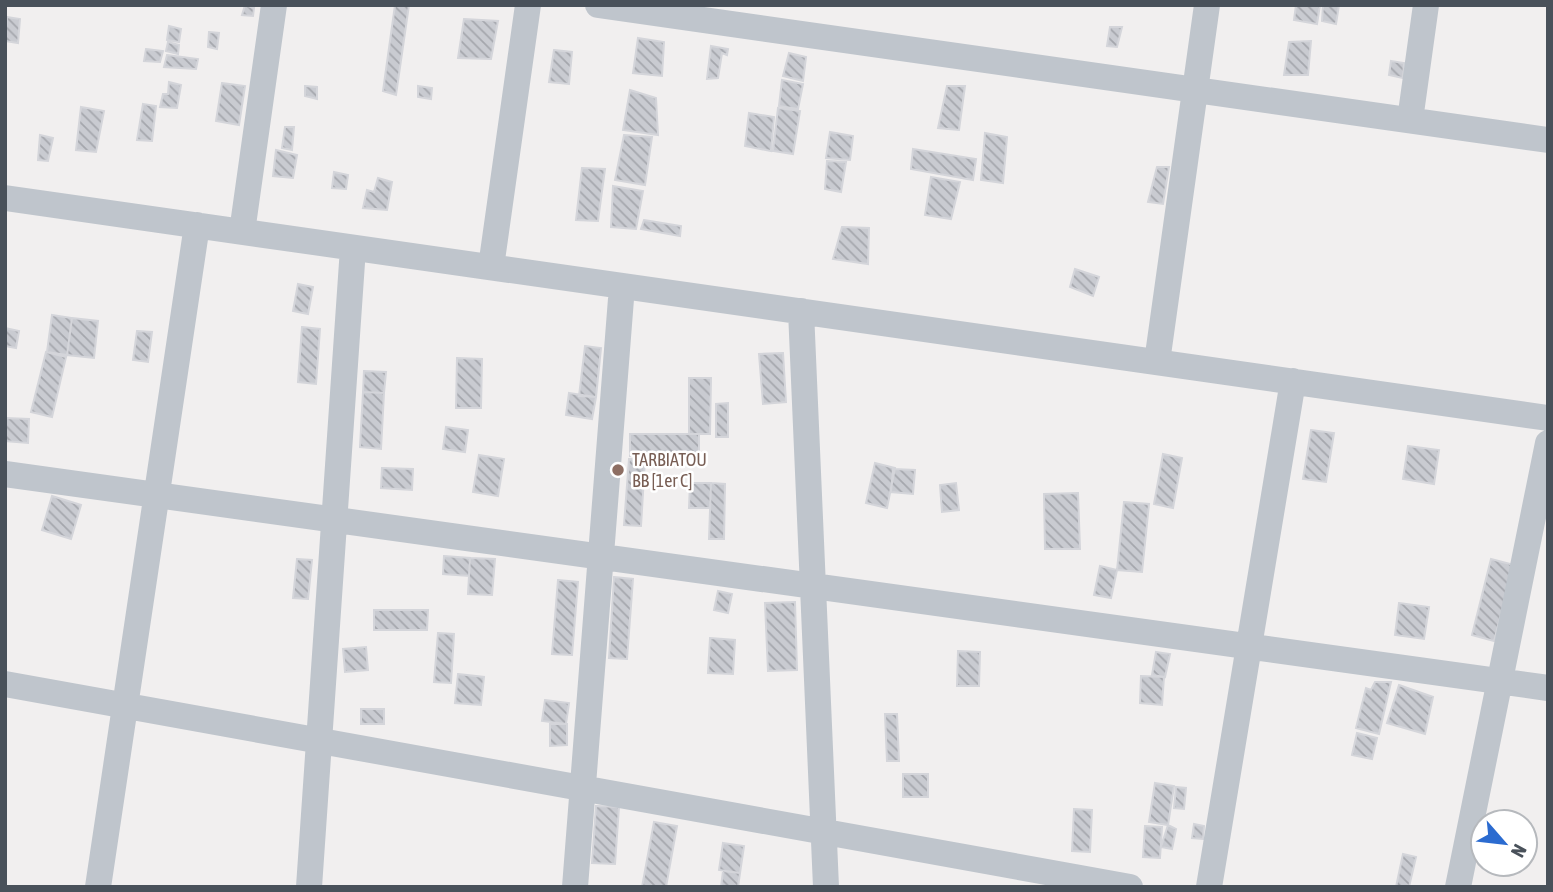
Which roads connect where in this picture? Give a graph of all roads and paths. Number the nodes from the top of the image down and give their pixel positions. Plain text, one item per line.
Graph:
1 (274, 5) edge
2 (528, 5) edge
3 (598, 5) edge
4 (1207, 5) edge
5 (1426, 5) edge
6 (773, 18) edge
7 (1195, 90) junction
8 (1410, 121) junction
9 (1548, 140) edge
10 (5, 198) edge
11 (197, 225) junction
12 (242, 232) junction
13 (353, 248) junction
14 (491, 267) junction
15 (622, 286) junction
16 (801, 311) junction
17 (1157, 362) junction
18 (1293, 381) junction
19 (1548, 418) edge
20 (1548, 443) edge
21 (5, 474) edge
22 (156, 495) junction
23 (334, 520) junction
24 (601, 557) junction
25 (813, 587) junction
26 (1249, 647) junction
27 (1500, 682) junction
28 (5, 684) edge
29 (1548, 688) edge
30 (125, 706) junction
31 (319, 741) junction
32 (583, 788) junction
33 (824, 832) junction
34 (98, 887) edge
35 (309, 887) edge
36 (575, 887) edge
37 (826, 887) edge
38 (1130, 887) edge
39 (1209, 887) edge
40 (1458, 887) edge

1 - 12 street
2 - 14 street
3 - 6 street
4 - 7 street
5 - 8 street
6 - 7 street
7 - 8 street
7 - 17 street
8 - 9 street
10 - 11 street
11 - 12 street
11 - 22 street
12 - 13 street
13 - 14 street
13 - 23 street
14 - 15 street
15 - 16 street
15 - 24 street
16 - 17 street
16 - 25 street
17 - 18 street
18 - 19 street
18 - 26 street
20 - 27 street
21 - 22 street
22 - 23 street
22 - 30 street
23 - 24 street
23 - 31 street
24 - 25 street
24 - 32 street
25 - 26 street
25 - 33 street
26 - 27 street
26 - 39 street
27 - 29 street
27 - 40 street
28 - 30 street
30 - 31 street
30 - 34 street
31 - 32 street
31 - 35 street
32 - 33 street
32 - 36 street
33 - 37 street
33 - 38 street

